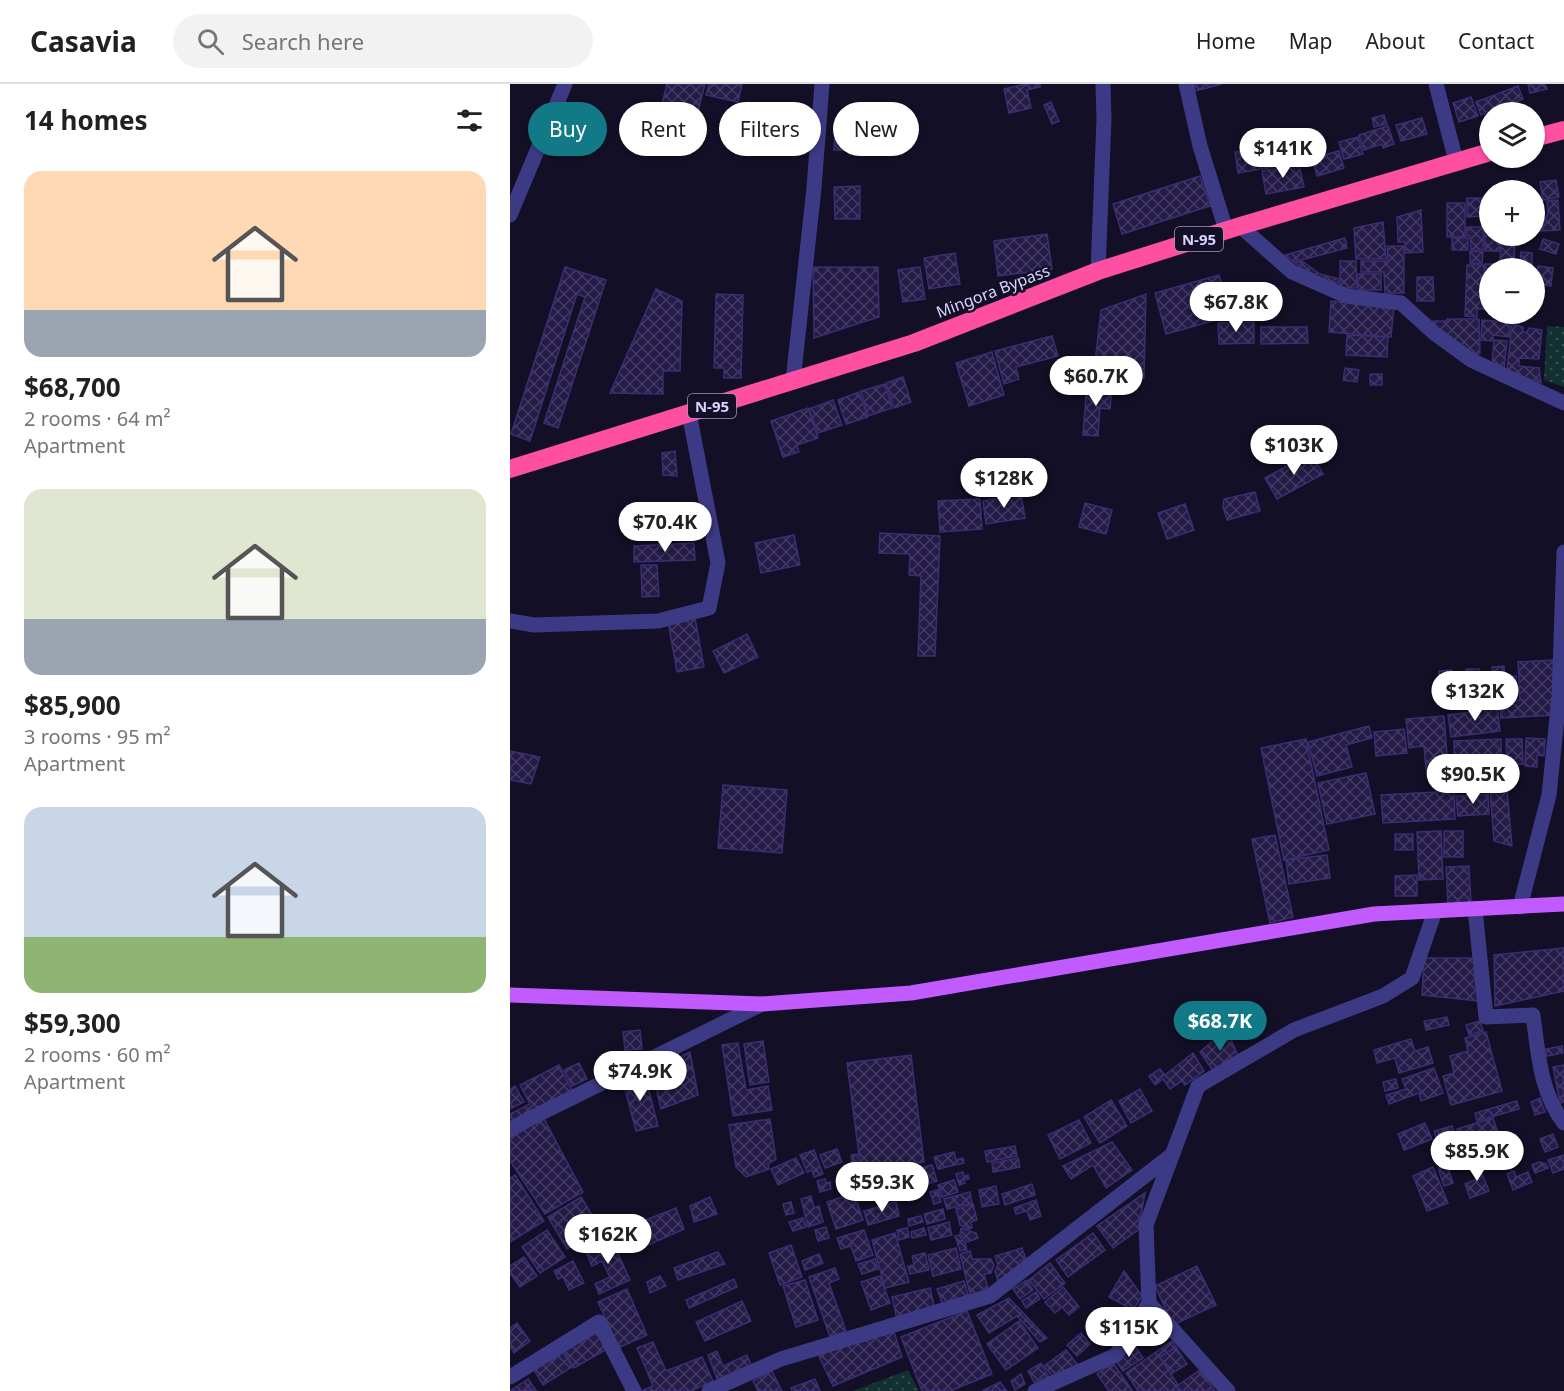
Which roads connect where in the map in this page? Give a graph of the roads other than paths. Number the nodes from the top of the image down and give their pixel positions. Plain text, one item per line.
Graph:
1 (565, 84) edge
2 (822, 84) edge
3 (1103, 84) edge
4 (1186, 84) edge
5 (1436, 84) edge
6 (1564, 130) edge
7 (1545, 135) edge
8 (1479, 155) edge
9 (1456, 161) junction
10 (510, 215) edge
11 (1233, 228) junction
12 (1098, 271) junction
13 (793, 381) junction
14 (1564, 403) edge
15 (689, 412) junction
16 (510, 469) edge
17 (1564, 552) edge
18 (510, 621) edge
19 (1564, 904) edge
20 (1520, 907) junction
21 (1475, 909) junction
22 (1435, 911) junction
23 (510, 995) edge
24 (762, 1004) junction
25 (1564, 1123) edge
26 (510, 1130) edge
27 (1173, 1155) junction
28 (1149, 1304) junction
29 (510, 1377) edge
30 (634, 1391) edge
31 (709, 1391) edge
32 (1035, 1391) edge
33 (1228, 1391) edge

1 - 10 street
2 - 13 street
3 - 12 street
4 - 11 street
5 - 9 street
6 - 7 highway
8 - 9 highway, Mingora Bypass / N-95
9 - 11 highway, Mingora Bypass / N-95
11 - 12 highway, Mingora Bypass / N-95
11 - 14 street
12 - 13 highway, Mingora Bypass / N-95
13 - 15 highway, Mingora Bypass / N-95
15 - 16 highway, Mingora Bypass / N-95
15 - 18 street
17 - 20 street
19 - 20 main road
20 - 21 main road
21 - 22 main road
21 - 25 street
22 - 24 main road
22 - 27 street
23 - 24 main road
24 - 26 street
27 - 28 street
27 - 31 street
28 - 32 street
28 - 33 street
29 - 30 street

